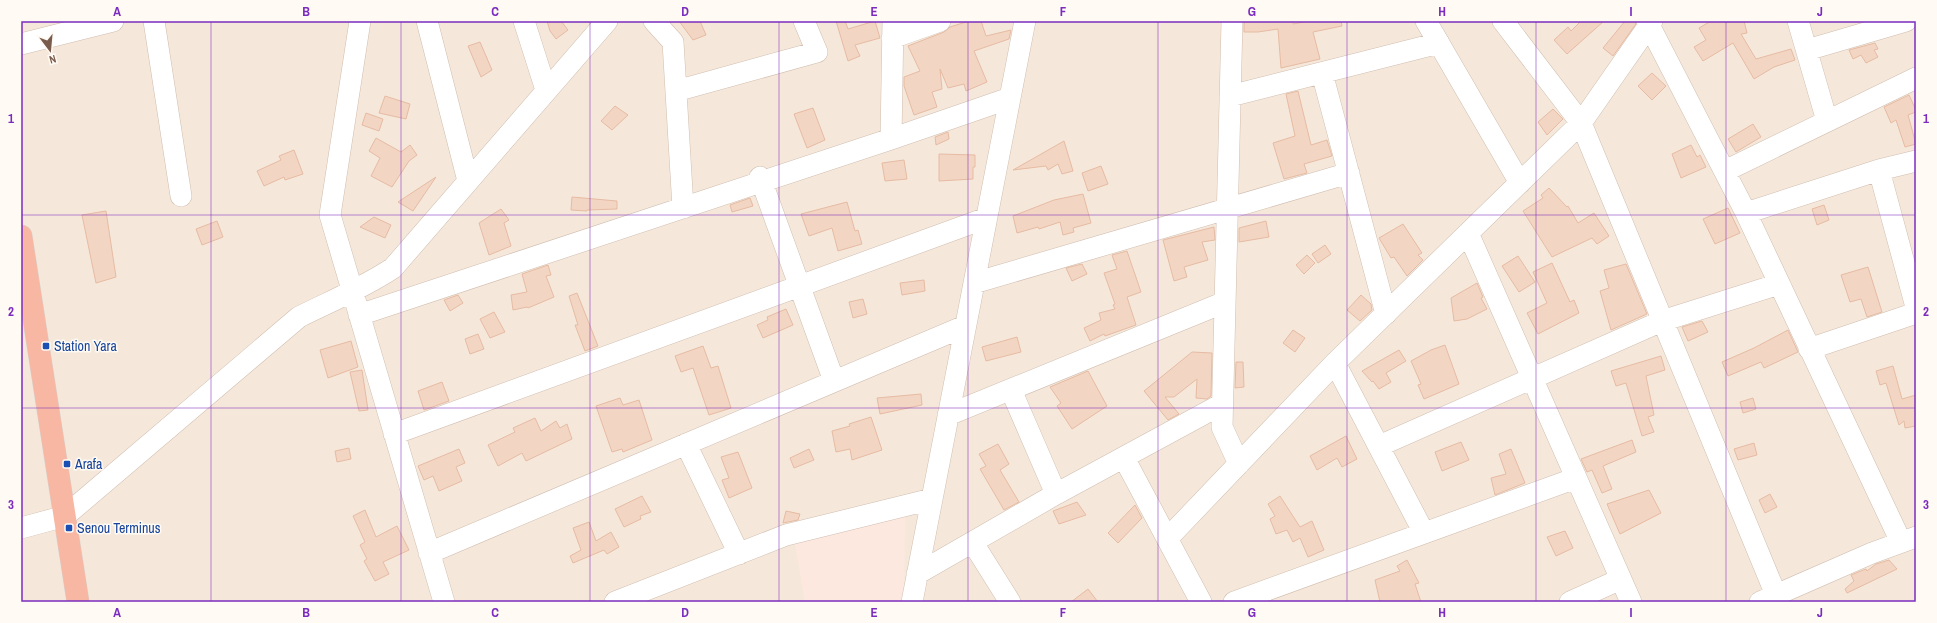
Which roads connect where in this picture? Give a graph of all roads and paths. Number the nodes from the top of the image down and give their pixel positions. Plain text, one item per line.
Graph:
1 (113, 21) edge
2 (154, 21) edge
3 (360, 21) edge
4 (427, 21) edge
5 (524, 21) edge
6 (607, 21) edge
7 (654, 21) edge
8 (804, 21) edge
9 (940, 21) edge
10 (1025, 21) edge
11 (1232, 21) edge
12 (1426, 21) edge
13 (1503, 21) edge
14 (1798, 21) edge
15 (1906, 21) edge
16 (1649, 22) edge
17 (893, 30) edge
18 (1439, 43) junction
19 (21, 44) edge
20 (1806, 50) junction
21 (1322, 73) junction
22 (1916, 78) edge
23 (546, 90) junction
24 (676, 91) junction
25 (1230, 96) junction
26 (1010, 98) junction
27 (1827, 121) junction
28 (1581, 123) junction
29 (891, 140) junction
30 (1916, 161) edge
31 (1879, 170) junction
32 (1725, 171) junction
33 (1349, 173) junction
34 (761, 179) junction
35 (468, 181) junction
36 (1520, 183) junction
37 (181, 196) dead end
38 (683, 208) junction
39 (1227, 209) junction
40 (1746, 213) junction
41 (986, 218) junction
42 (1468, 233) junction
43 (21, 236) edge
44 (974, 283) junction
45 (1779, 284) junction
46 (800, 286) junction
47 (351, 293) junction
48 (26, 295) edge
49 (1225, 302) junction
50 (1916, 307) edge
51 (1916, 313) edge
52 (1386, 314) junction
53 (359, 315) junction
54 (1662, 321) junction
55 (965, 326) junction
56 (1810, 349) junction
57 (1335, 363) junction
58 (1532, 378) junction
59 (834, 381) junction
60 (1011, 390) junction
61 (1222, 404) junction
62 (948, 415) junction
63 (394, 434) junction
64 (686, 444) junction
65 (1379, 446) junction
66 (1124, 458) junction
67 (1239, 464) junction
68 (1576, 478) junction
69 (1056, 494) junction
70 (932, 499) junction
71 (65, 516) junction
72 (21, 528) edge
73 (1424, 533) junction
74 (1167, 539) junction
75 (1908, 540) edge
76 (972, 543) junction
77 (429, 553) junction
78 (739, 554) junction
79 (917, 574) junction
80 (1620, 579) junction
81 (1768, 599) edge
82 (78, 602) edge
83 (444, 602) edge
84 (615, 602) edge
85 (912, 602) edge
86 (1010, 602) edge
87 (1200, 602) edge
88 (1234, 602) edge
89 (1570, 602) edge
90 (1631, 602) edge

1 - 19 street
2 - 37 street
3 - 47 street
4 - 35 street
5 - 23 street
6 - 23 street
7 - 24 street
8 - 24 street
9 - 17 street
10 - 26 street
11 - 25 street
12 - 18 street
13 - 28 street
14 - 20 street
15 - 20 street
16 - 28 street
16 - 32 street
17 - 29 street
18 - 21 street
18 - 36 street
20 - 27 street
21 - 25 street
21 - 33 street
22 - 27 street
23 - 35 street
24 - 38 street
25 - 39 street
26 - 29 street
26 - 41 street
27 - 32 street
28 - 36 street
28 - 54 street
29 - 34 street
30 - 31 street
31 - 40 street
31 - 50 street
32 - 40 street
33 - 39 street
33 - 52 street
34 - 38 street
34 - 46 street
35 - 47 street
36 - 42 street
38 - 53 street
39 - 44 street
39 - 49 street
40 - 45 street
41 - 44 street
41 - 46 street
42 - 52 street
42 - 58 street
43 - 48 highway
44 - 55 street
45 - 54 street
45 - 56 street
46 - 59 street
46 - 63 street
47 - 53 street
47 - 71 street
48 - 71 highway
49 - 60 street
49 - 61 street
51 - 56 street
52 - 57 street
53 - 63 street
54 - 58 street
54 - 81 street
55 - 59 street
55 - 62 street
56 - 75 street
57 - 65 street
57 - 67 street
58 - 65 street
58 - 68 street
59 - 64 street
60 - 62 street
60 - 69 street
61 - 66 street
61 - 67 street
62 - 70 street
63 - 77 street
64 - 77 street
64 - 78 street
65 - 73 street
66 - 69 street
66 - 74 street
67 - 74 street
68 - 73 street
68 - 80 street
69 - 76 street
70 - 78 street
70 - 79 street
71 - 72 street
71 - 82 highway
73 - 88 street
74 - 87 street
75 - 81 street
76 - 79 street
76 - 86 street
77 - 83 street
78 - 84 street
79 - 85 street
80 - 89 street
80 - 90 street

